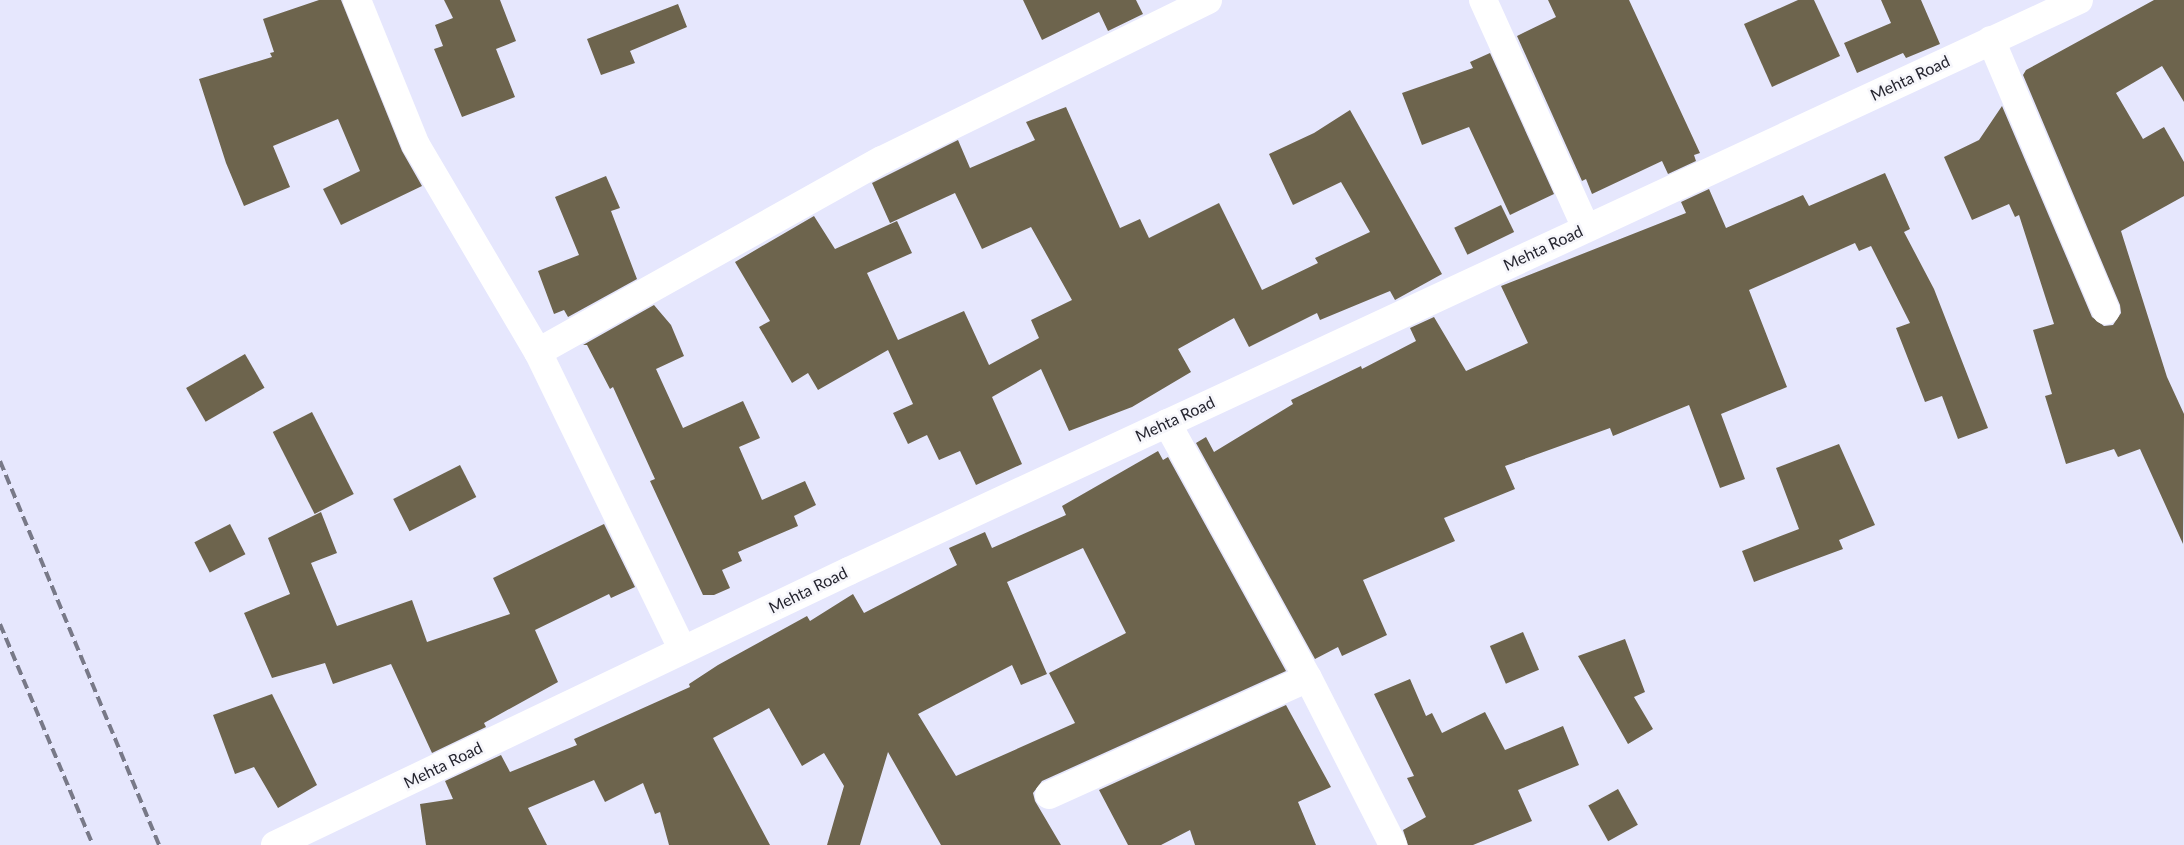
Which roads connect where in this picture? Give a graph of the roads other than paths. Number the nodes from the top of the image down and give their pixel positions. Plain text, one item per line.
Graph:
1 (357, 0) edge
2 (1208, 0) edge
3 (1483, 0) edge
4 (2079, 0) edge
5 (1991, 40) junction
6 (1586, 228) junction
7 (2106, 311) dead end
8 (538, 352) junction
9 (1167, 423) junction
10 (683, 650) junction
11 (1308, 678) junction
12 (1049, 795) dead end
13 (275, 845) edge
14 (1393, 845) edge

1 - 8 street
2 - 8 street
3 - 6 street
4 - 5 street, Mehta Road
5 - 6 street, Mehta Road
5 - 7 street
6 - 9 street, Mehta Road
8 - 10 street
9 - 10 street, Mehta Road
9 - 11 street
10 - 13 street, Mehta Road
11 - 12 street
11 - 14 street

